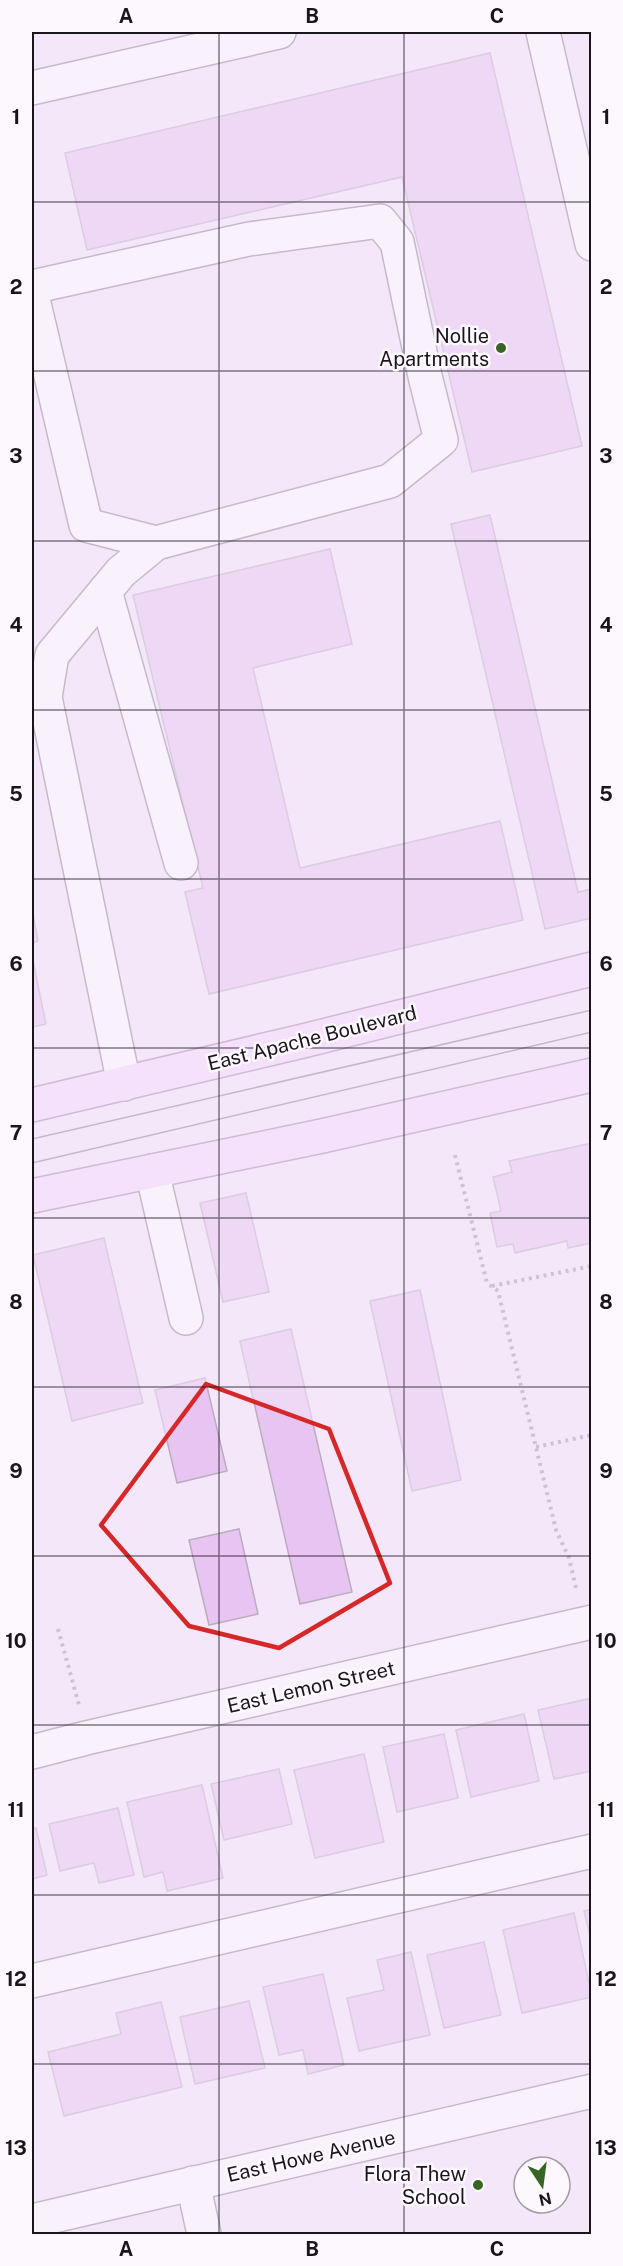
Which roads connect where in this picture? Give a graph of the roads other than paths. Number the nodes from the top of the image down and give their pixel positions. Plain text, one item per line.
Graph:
1 (279, 32) edge
2 (543, 32) edge
3 (32, 88) edge
4 (591, 244) edge
5 (32, 286) edge
6 (32, 295) edge
7 (156, 543) junction
8 (105, 591) junction
9 (181, 863) dead end
10 (591, 969) edge
11 (591, 1075) edge
12 (124, 1084) junction
13 (32, 1105) edge
14 (152, 1171) junction
15 (32, 1196) edge
16 (186, 1318) dead end
17 (585, 1609) edge
18 (32, 1752) edge
19 (591, 1851) edge
20 (32, 1981) edge
21 (591, 2091) edge
22 (193, 2183) junction
23 (32, 2221) edge
24 (204, 2235) edge

1 - 3 street
2 - 4 street
5 - 7 street
6 - 7 street
7 - 8 street
8 - 9 street
8 - 12 street
10 - 12 main road, East Apache Boulevard
11 - 14 main road
12 - 13 main road, East Apache Boulevard
14 - 15 main road
14 - 16 street
17 - 18 street, East Lemon Street
19 - 20 street
21 - 22 street, East Howe Avenue
22 - 23 street, East Howe Avenue
22 - 24 street

